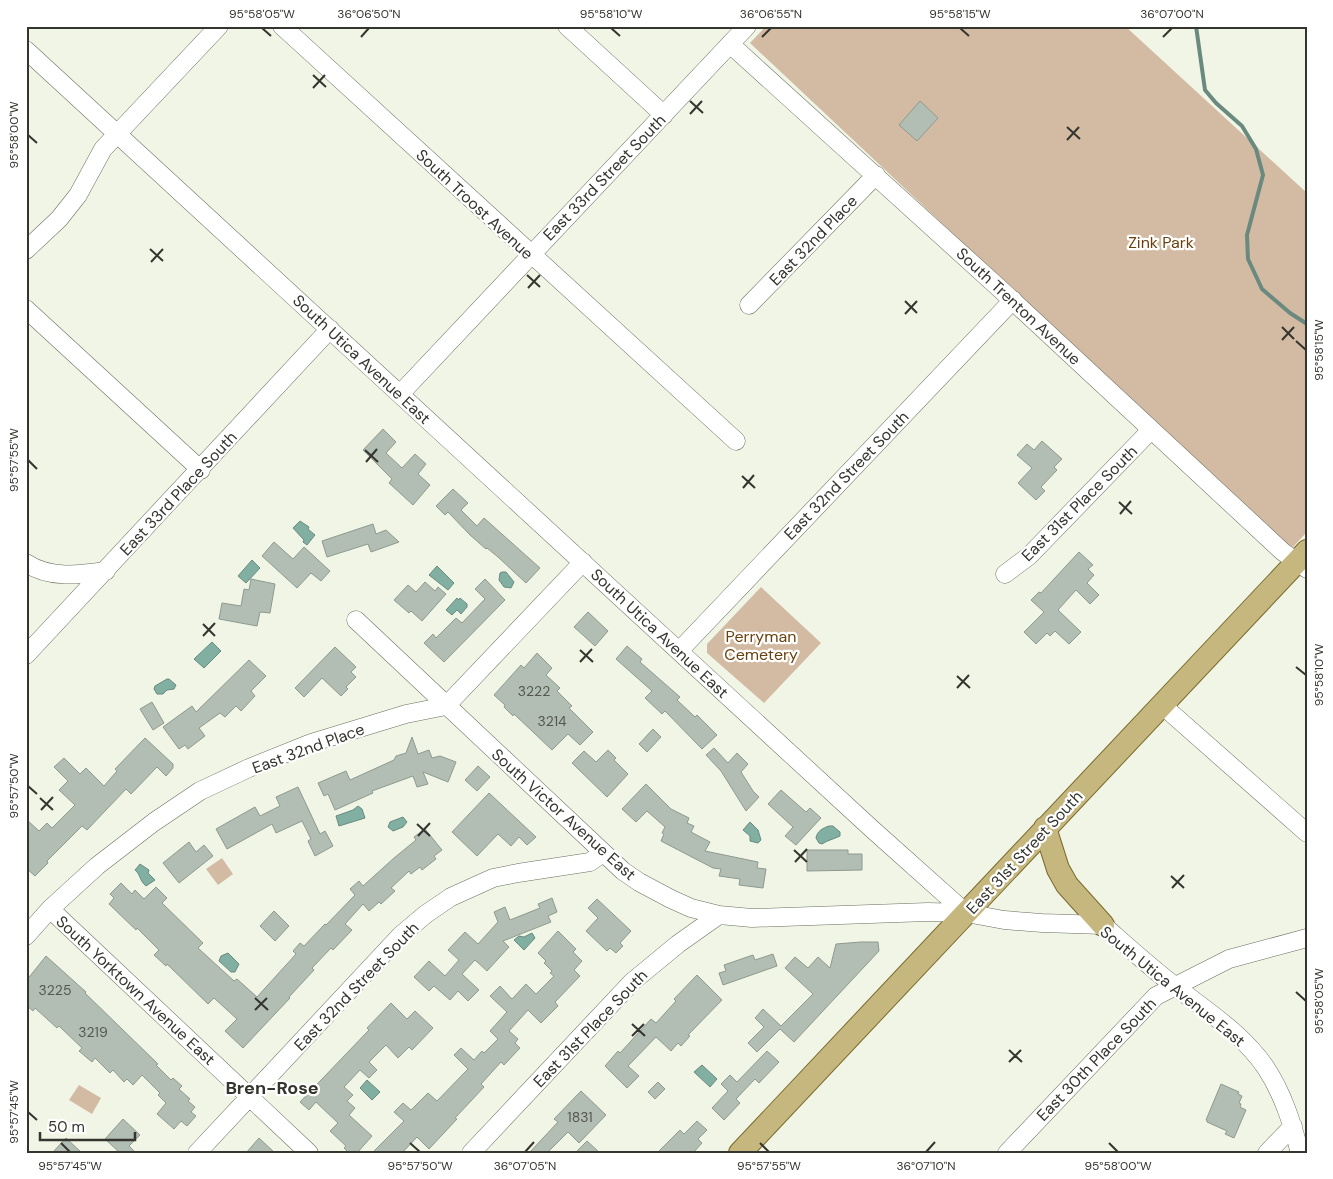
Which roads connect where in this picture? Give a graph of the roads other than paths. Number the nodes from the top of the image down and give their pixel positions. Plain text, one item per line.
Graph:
1 (219, 26) edge
2 (282, 26) edge
3 (568, 26) edge
4 (747, 26) edge
5 (730, 44) junction
6 (26, 50) edge
7 (664, 115) junction
8 (117, 134) junction
9 (876, 175) junction
10 (26, 250) edge
11 (531, 254) junction
12 (1013, 300) junction
13 (749, 305) dead end
14 (26, 309) edge
15 (330, 329) junction
16 (400, 394) junction
17 (1151, 430) junction
18 (736, 441) dead end
19 (201, 470) junction
20 (1303, 560) edge
21 (26, 562) edge
22 (583, 562) junction
23 (106, 571) junction
24 (1005, 574) dead end
25 (356, 620) dead end
26 (679, 651) junction
27 (26, 656) edge
28 (1162, 705) junction
29 (446, 706) junction
30 (1045, 828) junction
31 (1307, 833) edge
32 (603, 853) junction
33 (50, 909) junction
34 (966, 913) junction
35 (719, 915) junction
36 (1103, 925) junction
37 (26, 936) edge
38 (1307, 938) edge
39 (1175, 986) junction
40 (249, 1097) junction
41 (1293, 1126) junction
42 (196, 1153) edge
43 (309, 1153) edge
44 (471, 1153) edge
45 (740, 1153) edge
46 (1007, 1153) edge
47 (1267, 1153) edge
48 (1300, 1153) edge

1 - 8 street
2 - 11 street, South Troost Avenue
3 - 7 street
4 - 5 street, East 33rd Street South
5 - 7 street, East 33rd Street South
5 - 9 street, South Trenton Avenue
6 - 8 street, South Utica Avenue East
7 - 11 street, East 33rd Street South
8 - 10 street
8 - 15 street, South Utica Avenue East
9 - 12 street, South Trenton Avenue
9 - 13 street, East 32nd Place
11 - 16 street, East 33rd Street South
11 - 18 street, South Troost Avenue
12 - 17 street, South Trenton Avenue
12 - 26 street, East 32nd Street South
14 - 19 street
15 - 16 street, South Utica Avenue East
15 - 19 street, East 33rd Place South
16 - 22 street, South Utica Avenue East
17 - 20 street, South Trenton Avenue
17 - 24 street, East 31st Place South
19 - 23 street, East 33rd Place South
20 - 28 main road, East 31st Street South
21 - 23 street
22 - 26 street, South Utica Avenue East
22 - 29 street
23 - 27 street, East 33rd Place South
25 - 29 street, South Victor Avenue East
26 - 34 street, South Utica Avenue East
28 - 30 main road, East 31st Street South
28 - 31 street
29 - 32 street, South Victor Avenue East
29 - 33 street, East 32nd Place
30 - 34 main road, East 31st Street South
30 - 36 main road
32 - 35 street, South Victor Avenue East
32 - 40 street, East 32nd Street South
33 - 37 street, East 32nd Place
33 - 40 street, South Yorktown Avenue East
34 - 35 street, South Victor Avenue East
34 - 36 street, South Utica Avenue East
34 - 45 main road, East 31st Street South
35 - 44 street, East 31st Place South
36 - 39 street, South Utica Avenue East
38 - 39 street, East 30th Place South
39 - 41 street, South Utica Avenue East
39 - 46 street, East 30th Place South
40 - 42 street, East 32nd Street South
40 - 43 street, South Yorktown Avenue East
41 - 47 street
41 - 48 street, South Utica Avenue East

